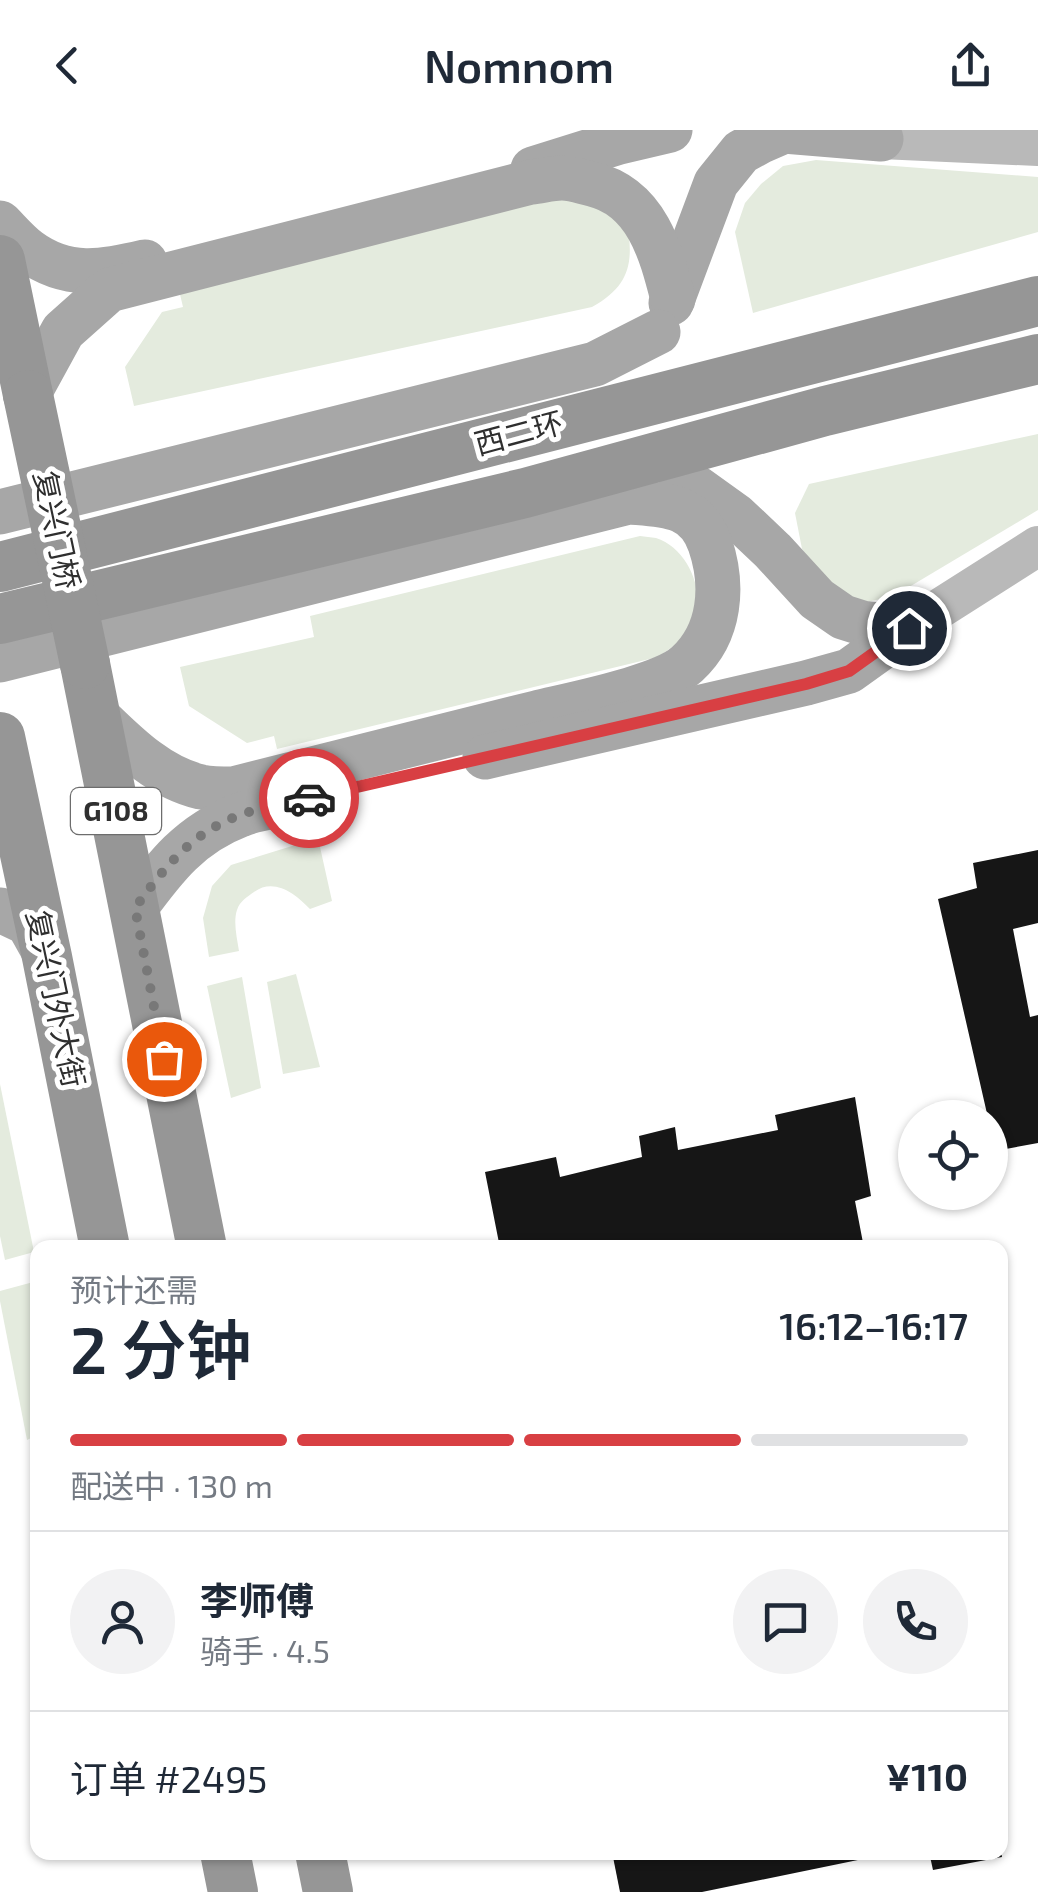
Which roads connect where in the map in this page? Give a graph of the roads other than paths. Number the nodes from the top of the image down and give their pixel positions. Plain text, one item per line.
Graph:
1 (670, 130) edge
2 (825, 132) edge
3 (880, 135) edge
4 (1038, 146) edge
5 (0, 222) edge
6 (0, 260) edge
7 (1038, 300) edge
8 (666, 315) junction
9 (1038, 359) edge
10 (28, 395) junction
11 (596, 414) junction
12 (525, 493) junction
13 (0, 512) edge
14 (1038, 546) edge
15 (0, 567) edge
16 (0, 619) edge
17 (909, 628) junction
18 (0, 660) edge
19 (96, 715) junction
20 (1, 749) edge
21 (135, 908) junction
22 (0, 910) edge
23 (47, 957) junction
24 (103, 1240) edge
25 (200, 1240) edge
26 (227, 1860) edge
27 (322, 1860) edge
28 (233, 1892) edge
29 (328, 1892) edge

1 - 5 main road
2 - 3 main road
2 - 8 main road
3 - 4 street
6 - 10 highway, 复兴门桥
7 - 11 highway, 西二环
8 - 10 main road
8 - 11 main road
8 - 13 main road
9 - 12 highway, 西二环
10 - 19 highway, 复兴门桥, bridge
11 - 15 highway, 西二环
12 - 16 highway, 西二环
12 - 17 main road
14 - 17 street
17 - 21 main road
18 - 19 main road
19 - 21 highway, G108
20 - 23 highway, 复兴门外大街
21 - 25 highway, G108
22 - 23 main road
23 - 24 highway, 复兴门外大街
26 - 28 highway
27 - 29 highway

